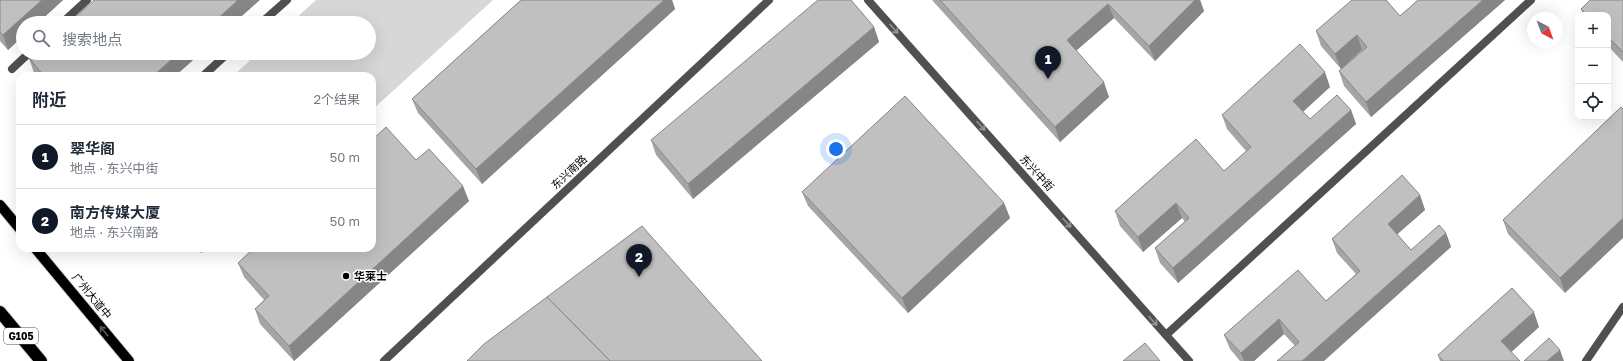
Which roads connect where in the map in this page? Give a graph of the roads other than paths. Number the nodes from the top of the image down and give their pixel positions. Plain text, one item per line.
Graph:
1 (87, 0) edge
2 (287, 0) edge
3 (769, 0) edge
4 (868, 0) edge
5 (1531, 0) edge
6 (70, 16) edge
7 (269, 16) edge
8 (22, 60) edge
9 (220, 60) edge
10 (12, 69) dead end
11 (207, 72) edge
12 (0, 205) edge
13 (16, 224) edge
14 (39, 252) edge
15 (1623, 307) edge
16 (0, 312) edge
17 (1166, 335) junction
18 (41, 361) edge
19 (128, 361) edge
20 (384, 361) edge
21 (1189, 361) edge
22 (1586, 361) edge

1 - 6 street
2 - 7 street
3 - 20 street, 东兴南路
4 -> 17 street, 东兴中街
5 - 17 street
8 - 10 street
9 - 11 street
12 - 13 main road
19 -> 14 main road, 广州大道中
15 - 22 street
16 - 18 highway, G105
17 - 21 street, 东兴中街

